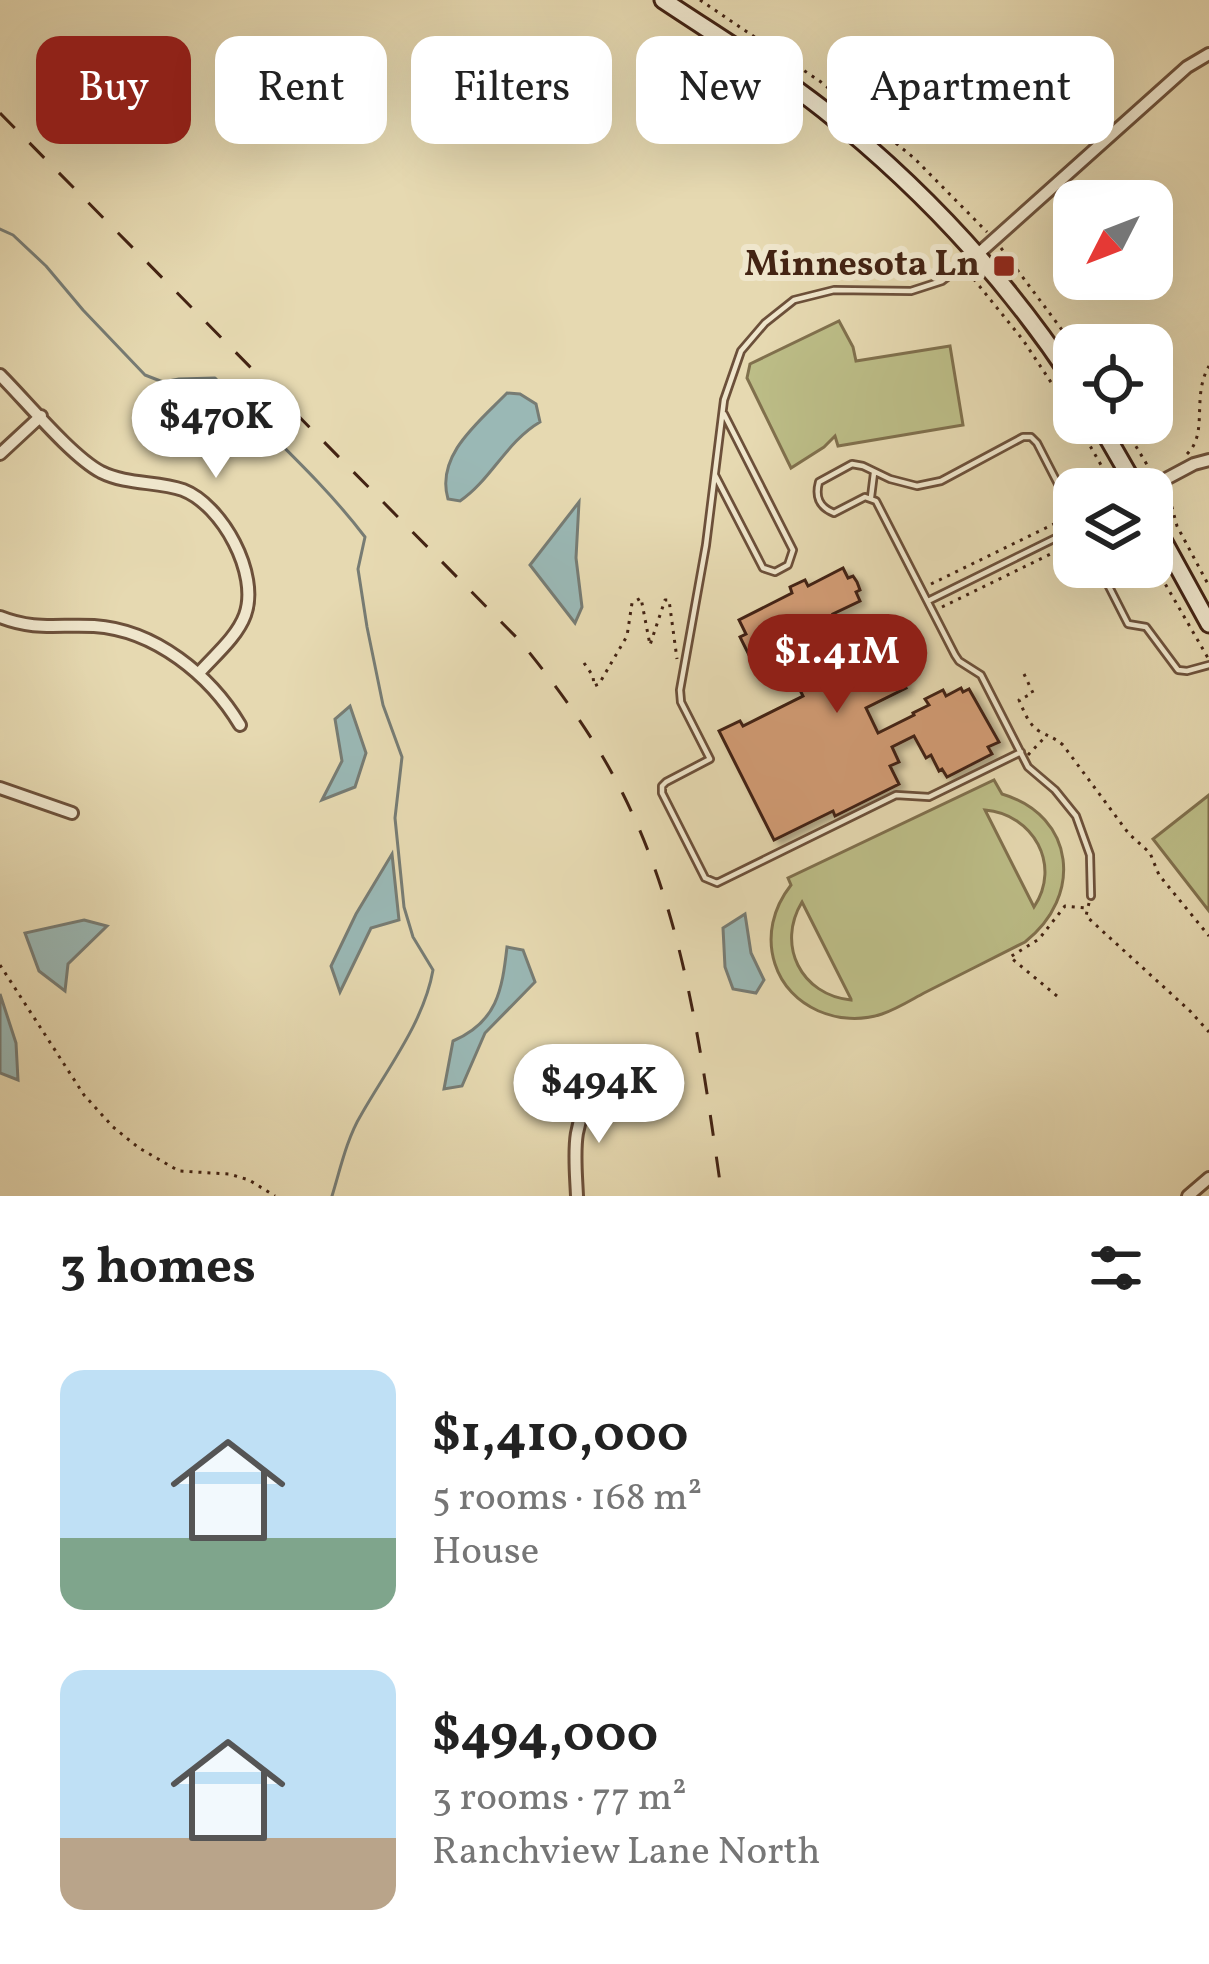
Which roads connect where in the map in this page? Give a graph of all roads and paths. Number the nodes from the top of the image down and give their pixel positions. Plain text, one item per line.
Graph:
1 (664, 0) edge
2 (1209, 54) edge
3 (978, 254) junction
4 (963, 267) junction
5 (1053, 350) edge
6 (1209, 366) edge
7 (0, 375) edge
8 (1053, 385) edge
9 (723, 411) junction
10 (41, 416) junction
11 (0, 454) edge
12 (1183, 456) dead end
13 (1209, 460) edge
14 (874, 471) junction
15 (715, 475) junction
16 (1173, 475) edge
17 (1053, 476) edge
18 (871, 497) junction
19 (1173, 511) edge
20 (1053, 524) edge
21 (1053, 539) edge
22 (1053, 553) edge
23 (1173, 558) edge
24 (935, 582) dead end
25 (1209, 586) edge
26 (1110, 588) edge
27 (1167, 588) edge
28 (928, 601) junction
29 (952, 604) dead end
30 (0, 617) edge
31 (1209, 624) edge
32 (685, 660) junction
33 (584, 663) dead end
34 (1209, 663) edge
35 (199, 674) junction
36 (1024, 674) dead end
37 (240, 725) dead end
38 (1048, 735) junction
39 (1022, 755) junction
40 (0, 788) edge
41 (72, 813) dead end
42 (1091, 896) joint
43 (1088, 908) junction
44 (1209, 937) edge
45 (0, 964) edge
46 (1058, 996) dead end
47 (1209, 1032) edge
48 (598, 1087) dead end
49 (1209, 1178) edge
50 (275, 1196) edge
51 (577, 1196) edge
52 (1188, 1196) edge

1 - 3 street
2 - 3 street
3 - 4 lane
3 - 5 street
4 - 8 path
4 - 9 lane
6 - 12 path
7 - 10 street
9 - 15 lane
9 - 15 lane
10 - 11 street
10 - 35 street
13 - 16 street
14 - 17 lane
14 - 18 lane
14 - 18 lane
15 - 32 lane
18 - 28 lane
19 - 25 path
20 - 24 path
21 - 28 lane
22 - 29 path
23 - 31 street
26 - 34 lane
27 - 34 path
28 - 39 lane
30 - 35 street
32 - 33 path
32 - 39 lane
35 - 37 street
36 - 38 path
38 - 39 path
38 - 44 path
39 - 42 lane
40 - 41 street
42 - 43 path
43 - 46 path
43 - 47 path
45 - 50 path
48 - 51 street
49 - 52 street

